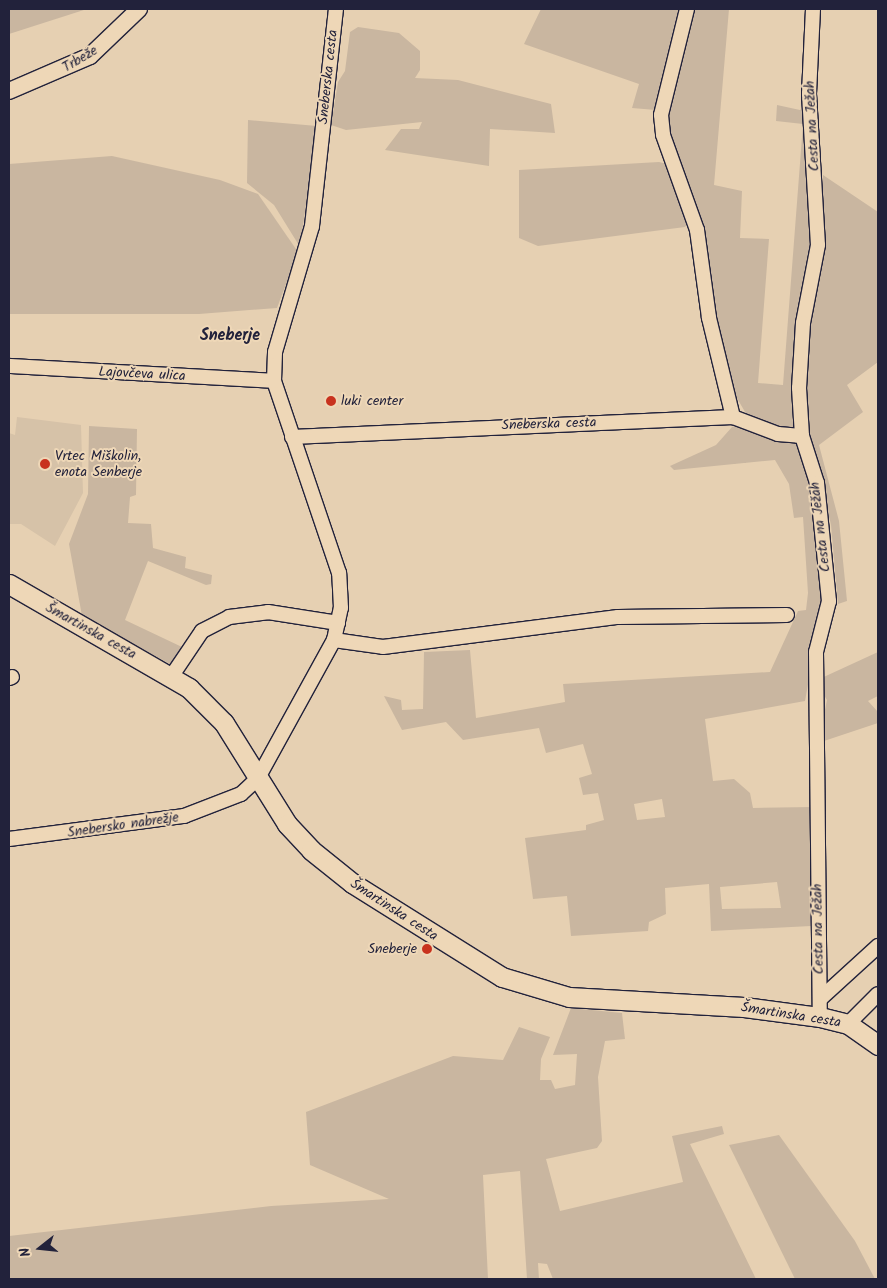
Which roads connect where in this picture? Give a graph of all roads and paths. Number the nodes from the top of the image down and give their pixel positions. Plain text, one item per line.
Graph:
1 (139, 9) edge
2 (336, 9) edge
3 (687, 9) edge
4 (813, 9) edge
5 (9, 91) edge
6 (9, 366) edge
7 (274, 381) junction
8 (733, 417) junction
9 (802, 436) junction
10 (292, 437) junction
11 (9, 584) edge
12 (787, 615) dead end
13 (338, 622) junction
14 (334, 640) junction
15 (171, 677) junction
16 (258, 778) junction
17 (9, 839) edge
18 (878, 946) edge
19 (878, 994) edge
20 (820, 1008) junction
21 (848, 1024) junction
22 (878, 1045) edge

1 - 5 street, Trbeže
2 - 7 street, Sneberska cesta
3 - 8 street
4 - 9 street, Cesta na Ježah
6 - 7 street, Lajovčeva ulica
7 - 10 street, Sneberska cesta
8 - 9 street, Sneberska cesta
8 - 10 street, Sneberska cesta
9 - 20 street, Cesta na Ježah
10 - 13 street, Sneberska cesta
11 - 15 main road, Šmartinska cesta
12 - 14 street
13 - 14 street, Sneberska cesta
13 - 15 street
14 - 16 street, Sneberska cesta
15 - 16 main road, Šmartinska cesta
16 - 17 street, Snebersko nabrežje
16 - 20 main road, Šmartinska cesta
18 - 20 street
19 - 21 street
20 - 21 main road, Šmartinska cesta
21 - 22 main road, Šmartinska cesta

